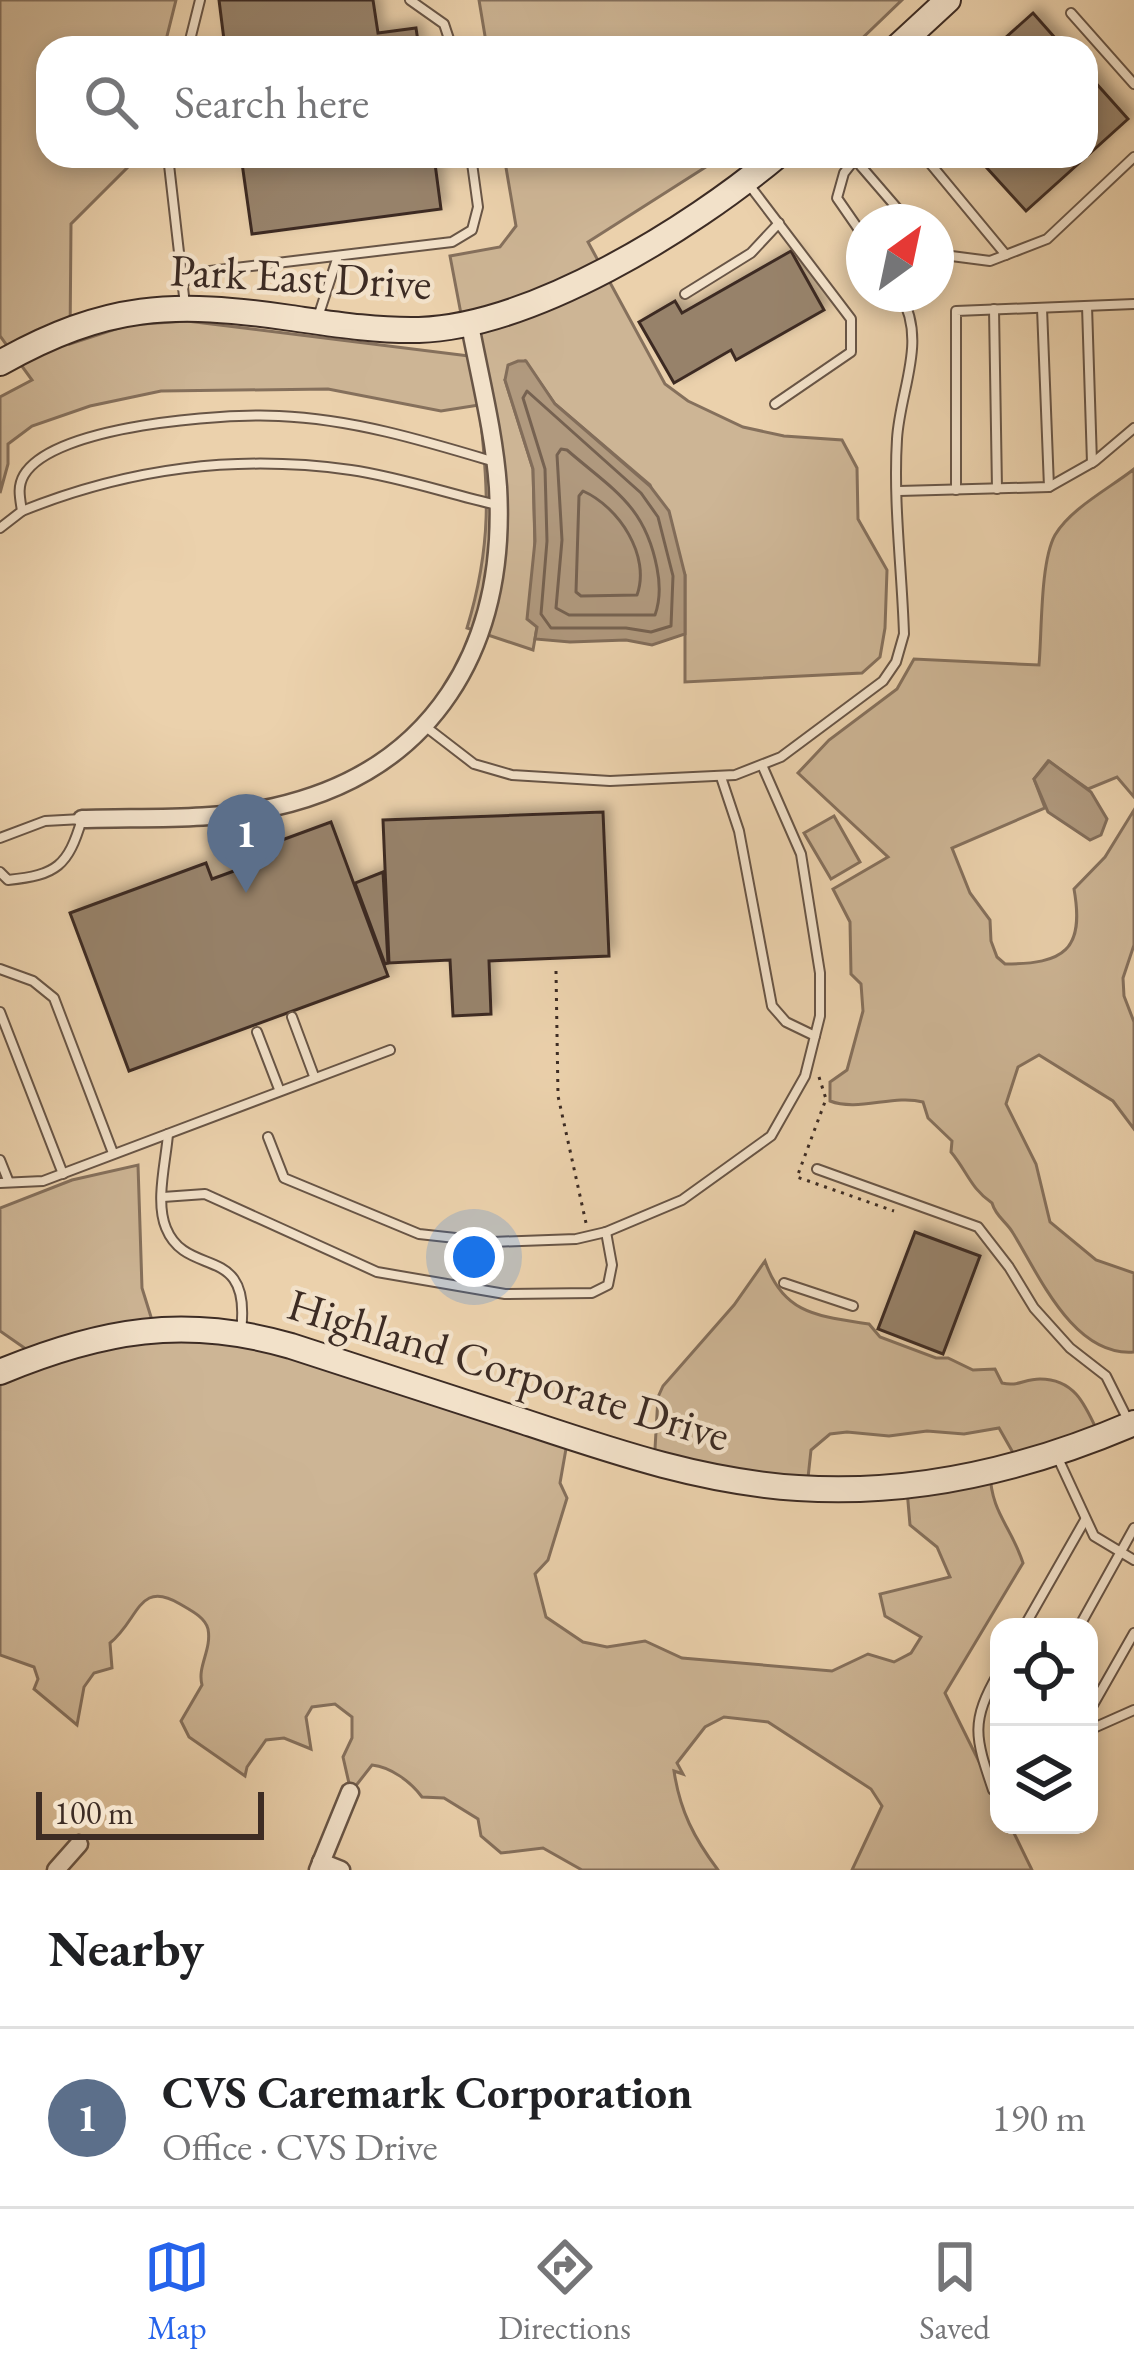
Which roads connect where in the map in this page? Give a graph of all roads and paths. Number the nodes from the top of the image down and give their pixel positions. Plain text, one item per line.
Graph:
1 (200, 0) edge
2 (410, 0) edge
3 (942, 3) edge
4 (1071, 13) dead end
5 (191, 36) edge
6 (448, 36) edge
7 (908, 36) edge
8 (1091, 36) edge
9 (1098, 43) edge
10 (1134, 84) edge
11 (1134, 157) edge
12 (169, 168) edge
13 (473, 168) edge
14 (762, 168) edge
15 (849, 168) edge
16 (862, 168) edge
17 (934, 168) edge
18 (746, 181) junction
19 (893, 204) edge
20 (846, 211) edge
21 (778, 223) junction
22 (1006, 255) junction
23 (954, 256) edge
24 (337, 259) junction
25 (685, 294) dead end
26 (184, 295) junction
27 (1134, 304) edge
28 (1087, 306) junction
29 (1042, 308) junction
30 (994, 309) junction
31 (909, 312) edge
32 (316, 321) junction
33 (470, 325) junction
34 (0, 363) edge
35 (775, 404) dead end
36 (1134, 428) edge
37 (495, 462) junction
38 (1092, 463) junction
39 (1049, 488) junction
40 (997, 489) junction
41 (956, 490) junction
42 (899, 491) junction
43 (498, 505) junction
44 (22, 511) junction
45 (0, 528) edge
46 (426, 727) junction
47 (762, 765) junction
48 (722, 777) junction
49 (82, 819) junction
50 (0, 838) edge
51 (0, 872) edge
52 (0, 969) edge
53 (556, 971) dead end
54 (0, 1012) edge
55 (292, 1017) dead end
56 (257, 1032) dead end
57 (815, 1036) junction
58 (390, 1050) dead end
59 (812, 1052) junction
60 (314, 1076) junction
61 (279, 1090) junction
62 (168, 1133) junction
63 (268, 1137) dead end
64 (113, 1153) junction
65 (0, 1160) edge
66 (817, 1169) dead end
67 (63, 1174) junction
68 (4, 1182) edge
69 (163, 1197) junction
70 (894, 1211) dead end
71 (606, 1232) junction
72 (590, 1237) junction
73 (784, 1283) dead end
74 (853, 1306) dead end
75 (241, 1333) junction
76 (0, 1372) edge
77 (1132, 1424) edge
78 (1056, 1454) junction
79 (1084, 1520) junction
80 (1134, 1528) edge
81 (1121, 1552) junction
82 (1134, 1560) edge
83 (1029, 1618) edge
84 (1084, 1618) edge
85 (1134, 1633) edge
86 (990, 1688) edge
87 (1098, 1696) edge
88 (1134, 1710) edge
89 (1098, 1726) edge
90 (990, 1780) edge
91 (350, 1792) dead end
92 (79, 1844) dead end
93 (320, 1866) edge
94 (56, 1870) edge
95 (341, 1870) edge

1 - 5 lane
2 - 6 lane
3 - 7 street
4 - 8 lane
9 - 10 lane
11 - 22 lane
12 - 26 lane
13 - 24 lane
14 - 18 street, Park East Drive
15 - 20 lane
16 - 19 lane
17 - 22 lane
18 - 21 lane
18 - 33 street, Park East Drive
21 - 25 lane
21 - 35 lane
22 - 23 lane
24 - 26 lane
24 - 32 lane
26 - 32 street, Park East Drive
26 - 34 street, Park East Drive
27 - 28 lane
28 - 29 lane
28 - 38 lane
29 - 30 lane
29 - 39 lane
30 - 40 lane
30 - 41 lane
31 - 42 lane
32 - 33 street, Park East Drive
33 - 37 street
36 - 38 lane
37 - 43 street
37 - 44 lane
38 - 39 lane
39 - 40 lane
40 - 41 lane
41 - 42 lane
42 - 47 lane
43 - 44 lane
43 - 46 street
44 - 45 lane
46 - 48 lane
46 - 49 street
47 - 48 lane
47 - 57 lane
48 - 57 lane
49 - 50 lane
49 - 51 lane
52 - 64 lane
53 - 72 path
54 - 67 lane
55 - 60 lane
56 - 61 lane
57 - 59 lane
58 - 60 lane
59 - 70 path
59 - 71 lane
60 - 61 lane
61 - 62 lane
62 - 64 lane
62 - 69 lane
63 - 72 lane
64 - 67 lane
65 - 68 lane
66 - 77 lane
67 - 68 lane
69 - 71 lane
69 - 75 lane
71 - 72 lane
73 - 74 lane
75 - 76 street, Highland Corporate Drive
75 - 78 street, Highland Corporate Drive
77 - 78 street, Highland Corporate Drive
78 - 79 lane
79 - 81 lane
79 - 83 lane
80 - 81 lane
81 - 82 lane
81 - 84 lane
85 - 87 lane
86 - 90 lane
88 - 89 lane
91 - 93 street
92 - 94 street
93 - 95 street

